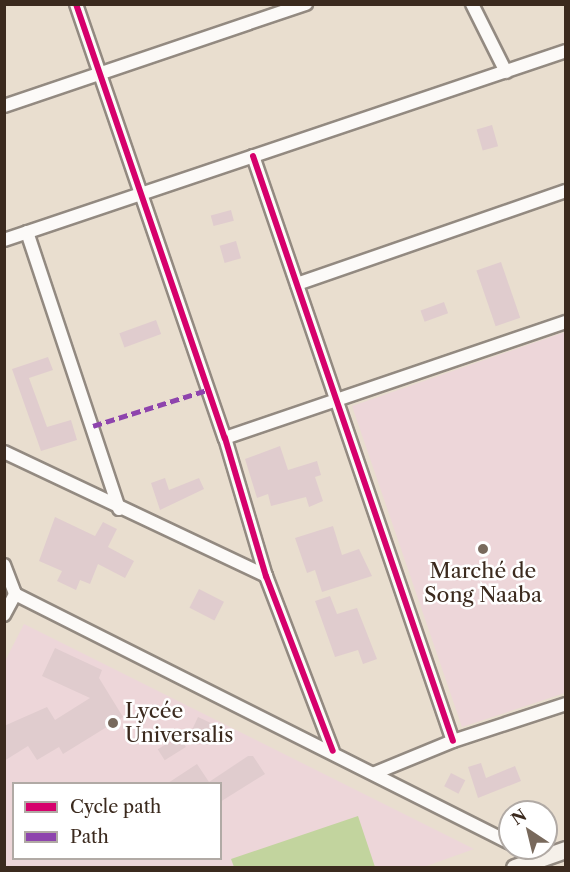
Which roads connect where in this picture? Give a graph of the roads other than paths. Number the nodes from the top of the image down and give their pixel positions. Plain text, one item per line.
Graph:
1 (76, 4) edge
2 (306, 4) edge
3 (472, 4) edge
4 (566, 51) edge
5 (506, 72) junction
6 (100, 74) junction
7 (4, 106) edge
8 (253, 156) junction
9 (566, 191) edge
10 (141, 194) junction
11 (27, 232) junction
12 (4, 240) edge
13 (297, 284) junction
14 (566, 322) edge
15 (337, 401) junction
16 (225, 438) junction
17 (4, 452) edge
18 (119, 509) junction
19 (4, 565) edge
20 (266, 576) junction
21 (15, 594) junction
22 (4, 615) edge
23 (566, 704) edge
24 (453, 741) junction
25 (333, 751) junction
26 (375, 773) junction
27 (498, 837) edge
28 (566, 850) edge
29 (538, 863) edge
30 (515, 867) edge

1 - 6 street
2 - 6 street
3 - 5 street
4 - 5 street
5 - 8 street
6 - 7 street
6 - 10 street
8 - 10 street
8 - 13 street
9 - 13 street
10 - 11 street
10 - 16 street
11 - 12 street
11 - 18 street
13 - 15 street
14 - 15 street
15 - 16 street
15 - 24 street
16 - 20 street
17 - 18 street
18 - 20 street
19 - 21 street
20 - 25 street
21 - 22 street
21 - 25 street
23 - 24 street
24 - 26 street
25 - 26 street
26 - 27 street
28 - 29 main road
29 - 30 main road

